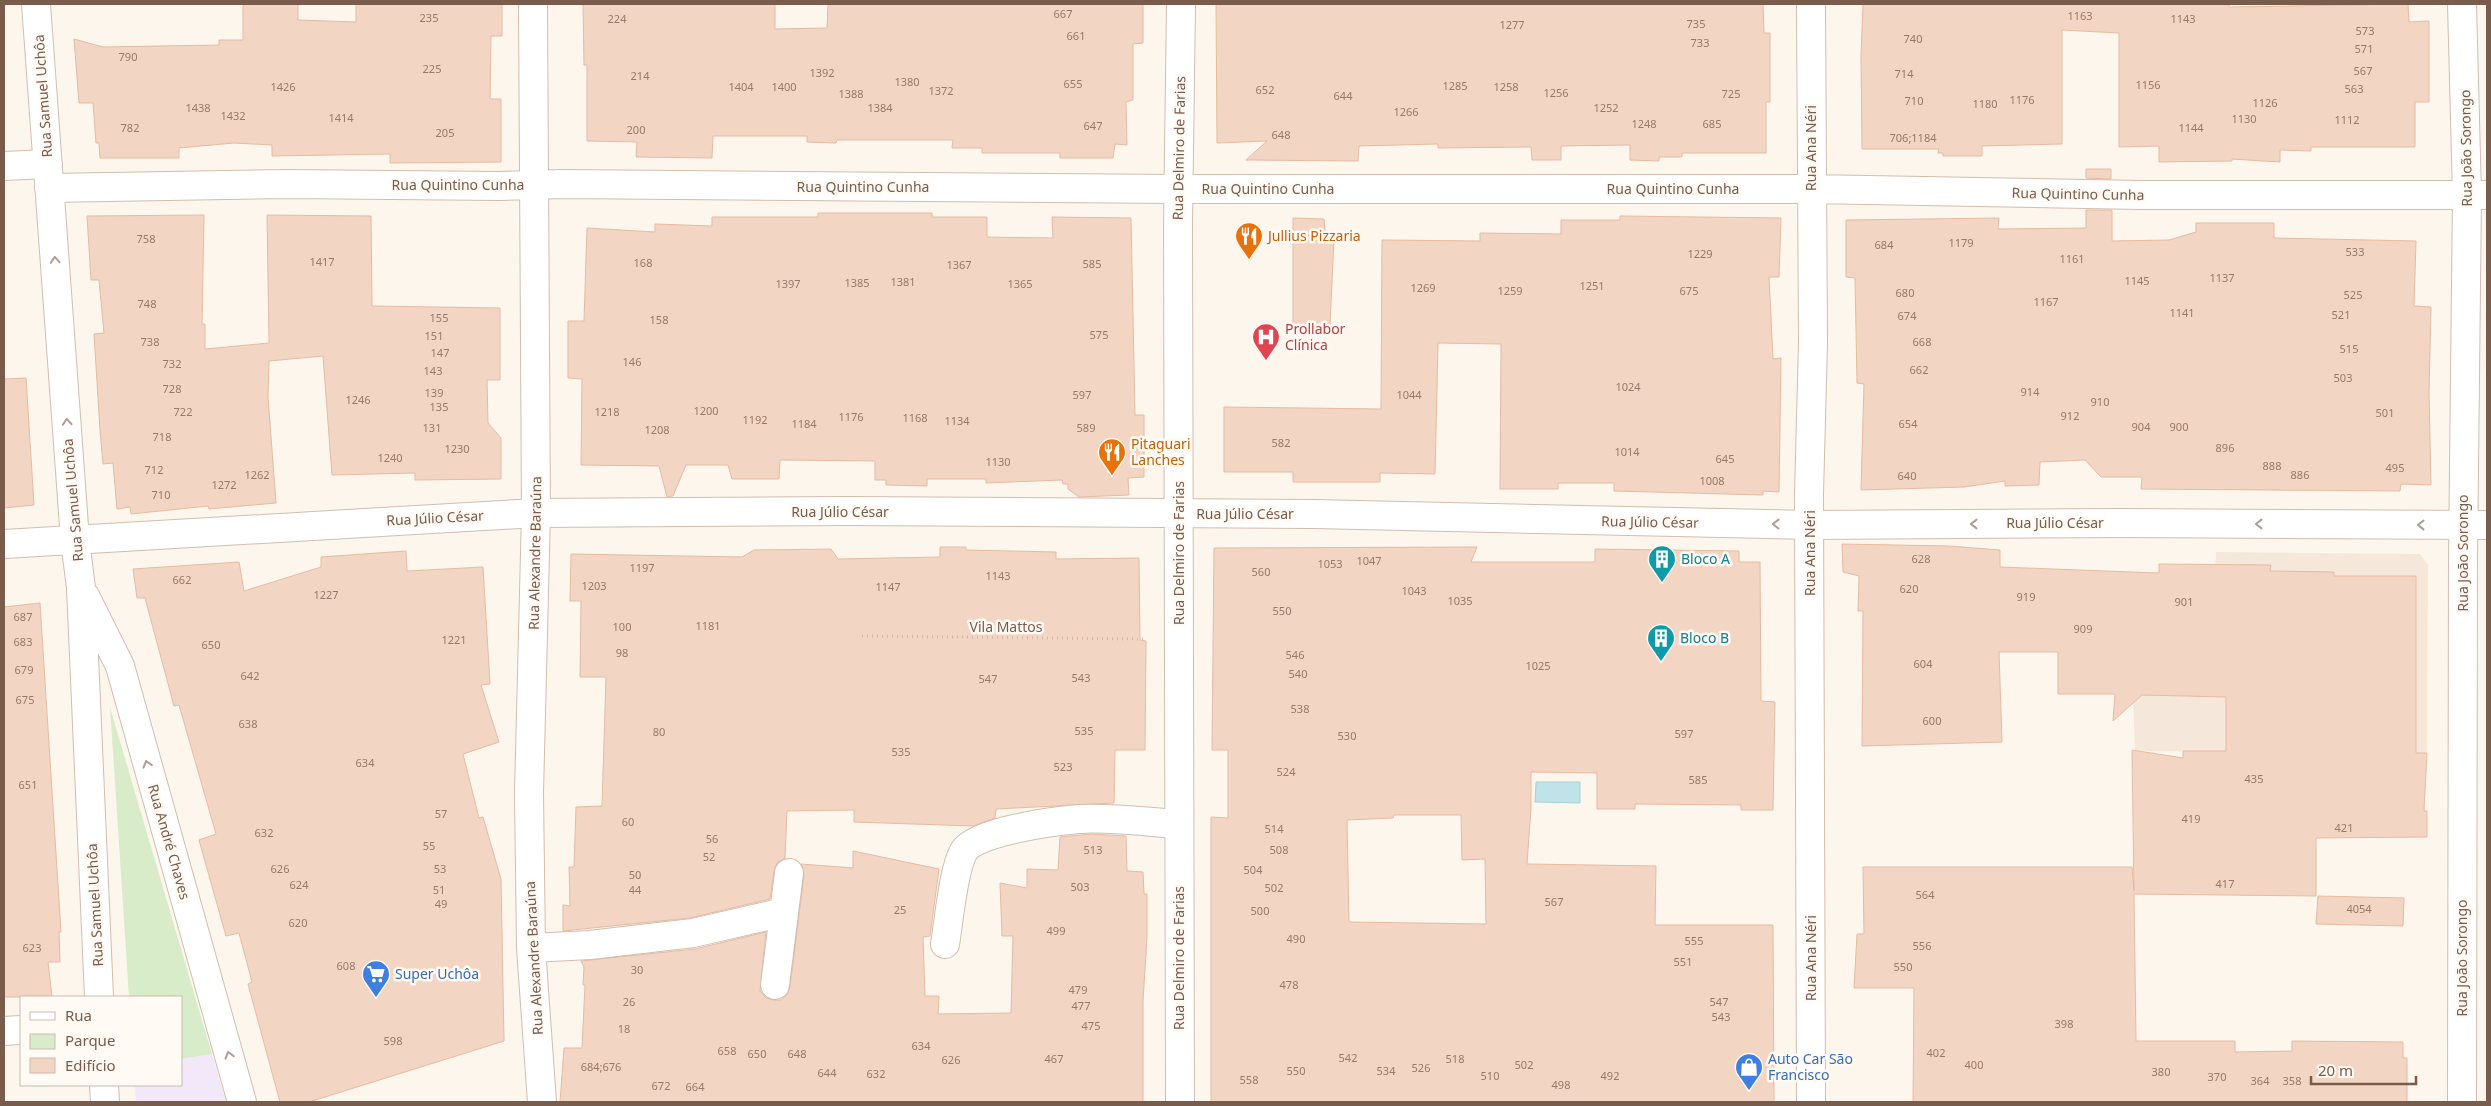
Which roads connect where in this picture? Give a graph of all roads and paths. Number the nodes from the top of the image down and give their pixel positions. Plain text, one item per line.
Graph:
1 (36, 4) edge
2 (533, 4) edge
3 (1181, 4) edge
4 (1811, 4) edge
5 (2462, 4) edge
6 (4, 166) edge
7 (49, 176) junction
8 (536, 184) junction
9 (1178, 189) junction
10 (1811, 189) junction
11 (2477, 195) edge
12 (536, 513) junction
13 (1180, 513) junction
14 (1810, 525) junction
15 (2475, 525) edge
16 (75, 540) junction
17 (4, 544) edge
18 (81, 588) junction
19 (862, 636) dead end
20 (1150, 639) dead end
21 (1178, 824) junction
22 (789, 873) dead end
23 (784, 912) junction
24 (945, 944) dead end
25 (532, 948) junction
26 (775, 985) dead end
27 (99, 996) edge
28 (20, 1030) edge
29 (4, 1031) edge
30 (104, 1086) edge
31 (105, 1102) edge
32 (242, 1102) edge
33 (542, 1102) edge
34 (1180, 1102) edge
35 (1811, 1102) edge
36 (2462, 1102) edge

1 - 7 street, Rua Samuel Uchôa
2 - 8 street, Rua Alexandre Baraúna
3 - 9 street, Rua Delmiro de Farias
4 - 10 street, Rua Ana Néri
5 - 11 street, Rua João Sorongo
6 - 7 street, Rua Quintino Cunha
7 - 8 street, Rua Quintino Cunha
16 -> 7 street, Rua Samuel Uchôa
8 - 9 street, Rua Quintino Cunha
8 - 12 street, Rua Alexandre Baraúna
9 - 10 street, Rua Quintino Cunha
9 - 13 street, Rua Delmiro de Farias
10 - 11 street, Rua Quintino Cunha
10 - 14 street, Rua Ana Néri
11 - 15 street, Rua João Sorongo
12 - 13 street, Rua Júlio César
12 - 16 street, Rua Júlio César
12 - 25 street, Rua Alexandre Baraúna
14 -> 13 street, Rua Júlio César
13 - 21 street, Rua Delmiro de Farias
15 -> 14 street, Rua Júlio César
14 - 35 street, Rua Ana Néri
15 - 36 street, Rua João Sorongo
16 - 17 street, Rua Júlio César
16 - 18 street, Rua Samuel Uchôa
18 - 27 street, Rua Samuel Uchôa
32 -> 18 street, Rua André Chaves
19 - 20 path, Vila Mattos
21 - 24 street
21 - 34 street, Rua Delmiro de Farias
22 - 23 street
23 - 25 street
23 - 26 street
25 - 33 street, Rua Alexandre Baraúna
28 - 29 street
30 - 31 street

